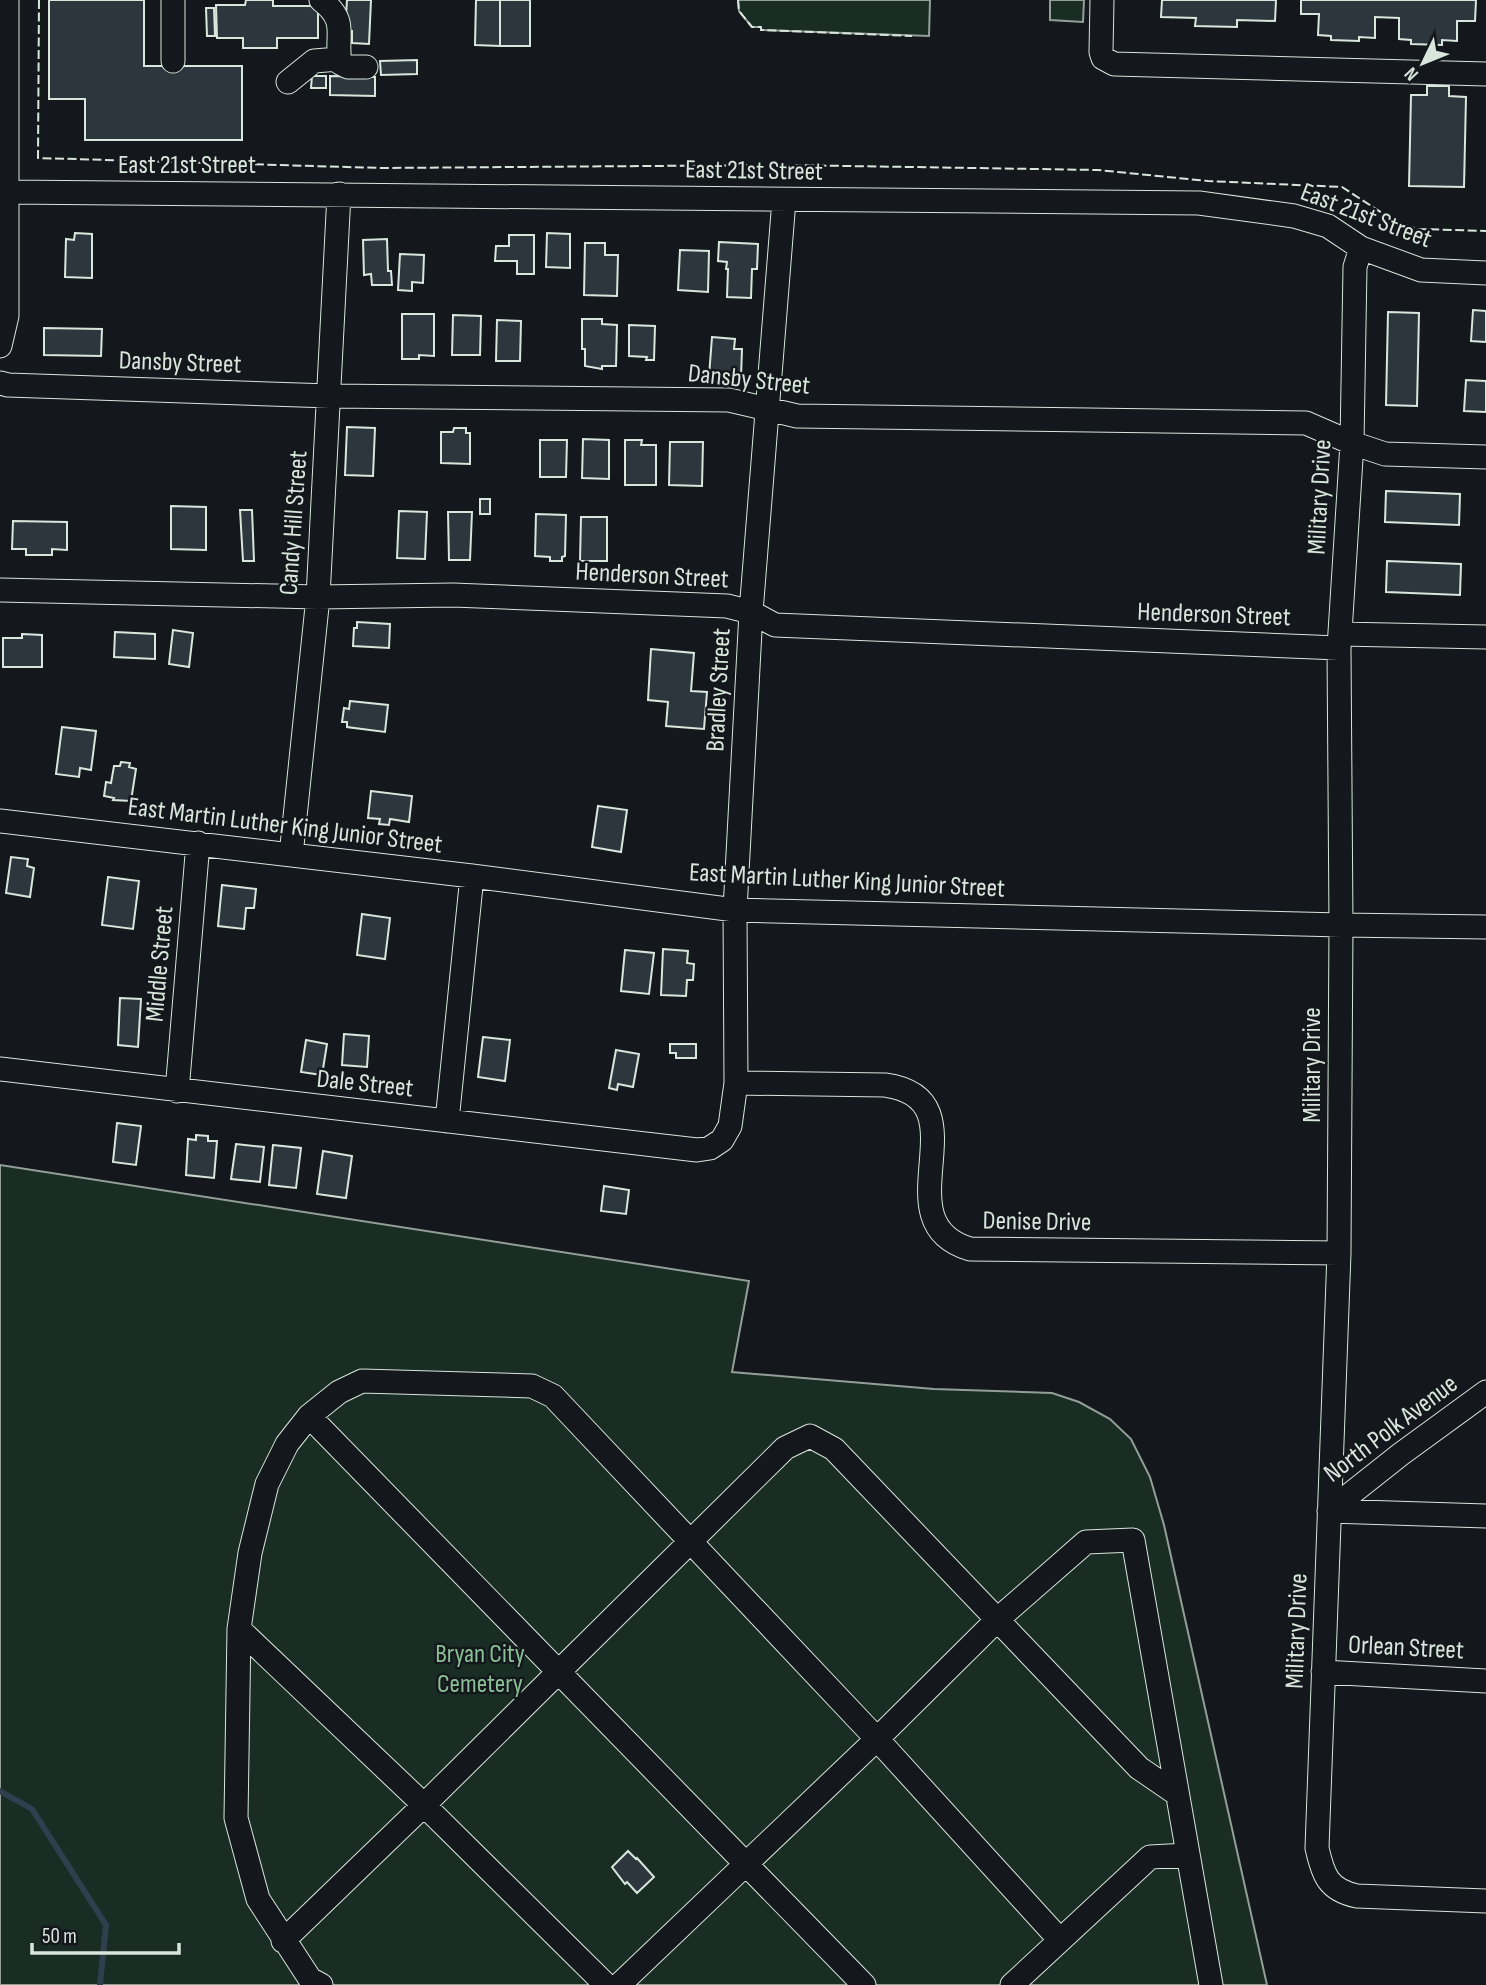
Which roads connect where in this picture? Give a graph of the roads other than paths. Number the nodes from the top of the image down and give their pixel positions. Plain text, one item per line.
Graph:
1 (6, 0) edge
2 (173, 0) edge
3 (321, 0) edge
4 (1102, 0) edge
5 (339, 59) junction
6 (173, 61) dead end
7 (366, 67) dead end
8 (1486, 75) edge
9 (288, 82) dead end
10 (8, 192) junction
11 (339, 194) junction
12 (784, 200) junction
13 (1361, 248) junction
14 (1486, 273) edge
15 (0, 346) edge
16 (0, 383) edge
17 (330, 396) junction
18 (768, 410) junction
19 (1352, 443) junction
20 (1486, 457) edge
21 (0, 590) edge
22 (318, 597) junction
23 (751, 612) junction
24 (1486, 637) edge
25 (1340, 641) junction
26 (0, 821) edge
27 (198, 843) junction
28 (290, 855) junction
29 (472, 876) junction
30 (735, 910) junction
31 (1341, 925) junction
32 (1486, 926) edge
33 (0, 1069) edge
34 (736, 1083) junction
35 (177, 1091) junction
36 (447, 1121) junction
37 (722, 1140) joint
38 (1339, 1253) junction
39 (1486, 1392) edge
40 (309, 1416) junction
41 (1329, 1511) junction
42 (1486, 1516) edge
43 (691, 1542) junction
44 (998, 1619) junction
45 (239, 1629) junction
46 (560, 1671) junction
47 (1323, 1672) junction
48 (1486, 1681) edge
49 (877, 1739) junction
50 (1177, 1794) junction
51 (424, 1805) junction
52 (1188, 1855) junction
53 (746, 1863) junction
54 (1486, 1901) edge
55 (1060, 1940) junction
56 (283, 1941) junction
57 (321, 1985) edge
58 (606, 1985) edge
59 (618, 1985) edge
60 (864, 1985) edge
61 (1012, 1985) edge
62 (1211, 1985) edge

1 - 10 street
2 - 6 street
3 - 5 street
4 - 8 street
5 - 7 street
5 - 9 street
10 - 11 street, East 21st Street
10 - 15 street
11 - 12 street, East 21st Street
11 - 17 street, Candy Hill Street
12 - 13 street, East 21st Street
12 - 18 street, Bradley Street
13 - 14 street, East 21st Street
13 - 19 street, Military Drive
16 - 17 street, Dansby Street
17 - 18 street, Dansby Street
17 - 22 street, Candy Hill Street
18 - 19 street, Dansby Street
18 - 23 street, Bradley Street
19 - 20 street, Dansby Street
19 - 25 street, Military Drive
21 - 22 street, Henderson Street
22 - 23 street, Henderson Street
22 - 28 street, Candy Hill Street
23 - 25 street, Henderson Street
23 - 30 street, Bradley Street
24 - 25 street, Henderson Street
25 - 31 street, Military Drive
26 - 27 street, East Martin Luther King Junior Street
27 - 28 street, East Martin Luther King Junior Street
27 - 35 street, Middle Street
28 - 29 street, East Martin Luther King Junior Street
29 - 30 street, East Martin Luther King Junior Street
29 - 36 street
30 - 31 street, East Martin Luther King Junior Street
30 - 34 street, Bradley Street
31 - 32 street, East Martin Luther King Junior Street
31 - 38 street, Military Drive
33 - 35 street, Dale Street
34 - 37 street, Bradley Street
34 - 38 street, Denise Drive
35 - 36 street, Dale Street
36 - 37 street, Dale Street
38 - 41 street, Military Drive
39 - 41 street, North Polk Avenue
40 - 43 street
40 - 45 street
40 - 46 street
41 - 42 street
41 - 47 street, Military Drive
43 - 44 street
43 - 46 street
43 - 49 street
44 - 49 street
44 - 50 street
44 - 50 street
45 - 51 street
45 - 56 street
46 - 51 street
46 - 53 street
47 - 48 street, Orlean Street
47 - 54 street, Military Drive
49 - 53 street
49 - 55 street
50 - 52 street
51 - 56 street
51 - 58 street
52 - 55 street
52 - 62 street
53 - 59 street
53 - 60 street
55 - 61 street
56 - 57 street

